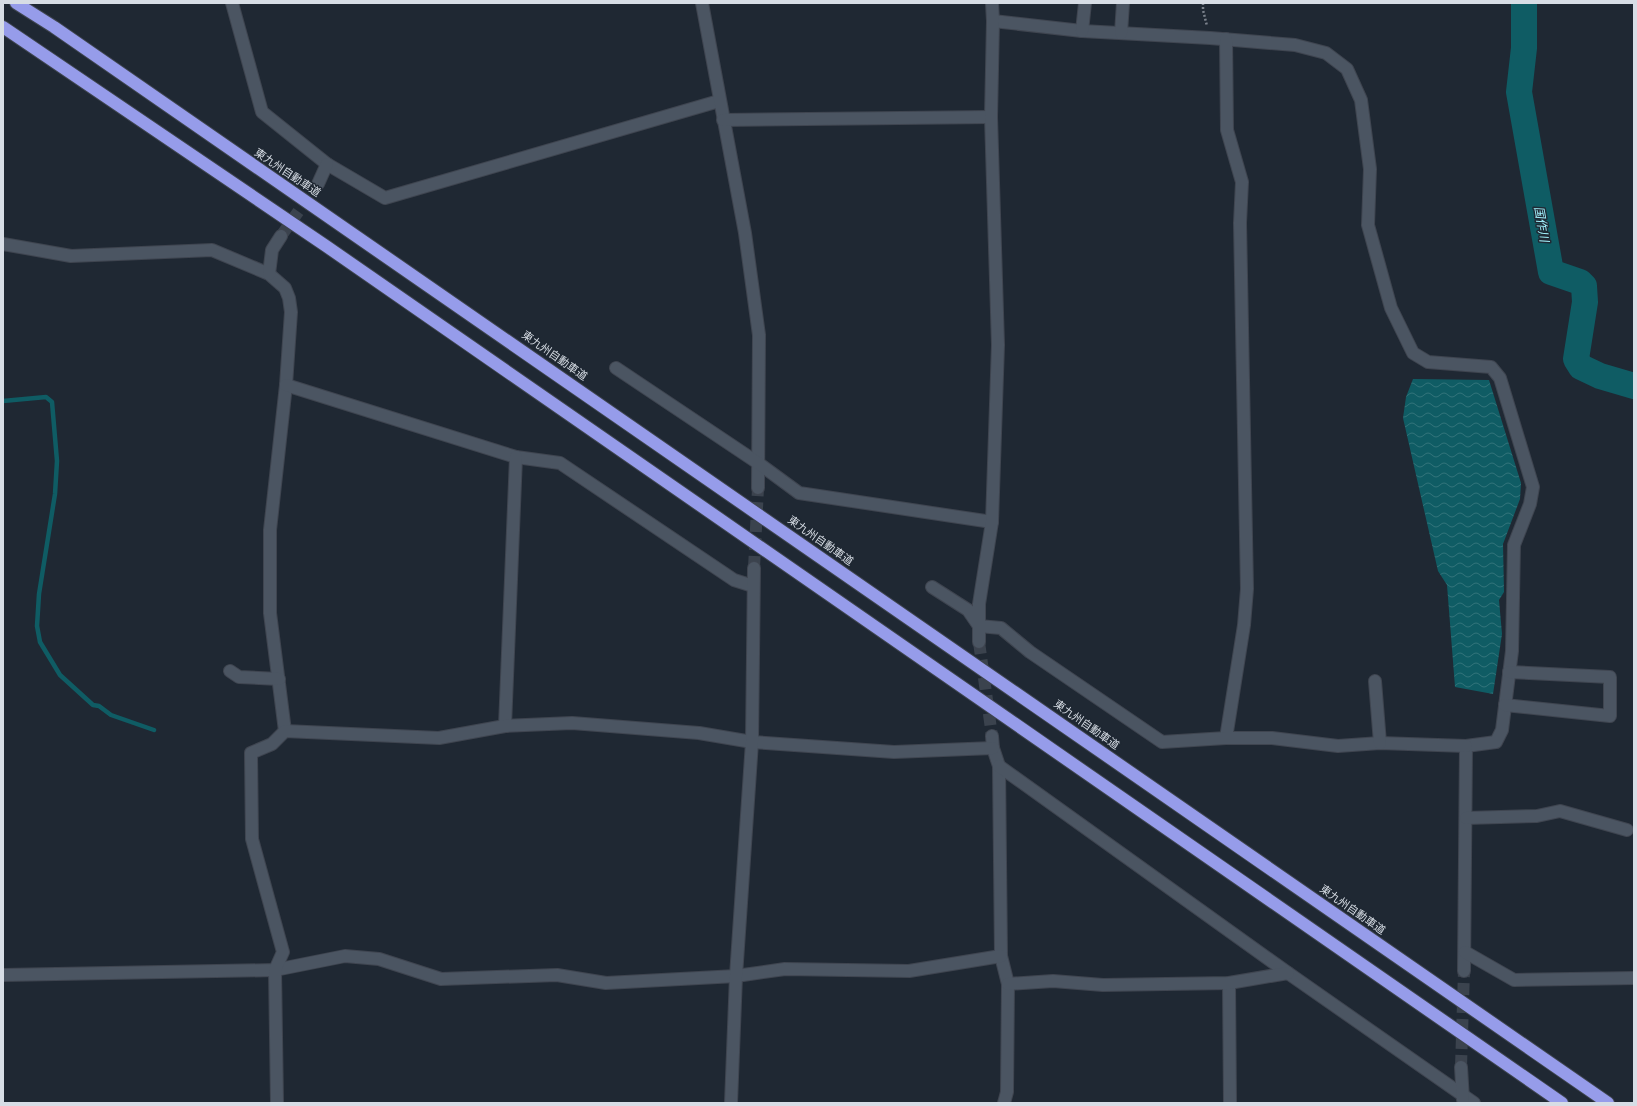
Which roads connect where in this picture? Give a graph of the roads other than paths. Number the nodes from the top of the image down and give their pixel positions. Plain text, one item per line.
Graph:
1 (16, 3) edge
2 (232, 3) edge
3 (702, 3) edge
4 (992, 3) edge
5 (1085, 3) edge
6 (1123, 3) edge
7 (993, 21) junction
8 (3, 27) edge
9 (1082, 31) junction
10 (1121, 33) junction
11 (1226, 39) junction
12 (719, 101) junction
13 (991, 117) junction
14 (723, 120) junction
15 (327, 164) junction
16 (318, 184) tunnel mouth
17 (281, 236) tunnel mouth
18 (3, 244) edge
19 (269, 274) junction
20 (616, 368) dead end
21 (286, 385) junction
22 (516, 457) junction
23 (758, 463) junction
24 (758, 488) tunnel mouth
25 (992, 522) junction
26 (754, 568) tunnel mouth
27 (753, 586) junction
28 (932, 587) dead end
29 (979, 626) junction
30 (979, 642) tunnel mouth
31 (230, 671) dead end
32 (1509, 672) junction
33 (279, 679) junction
34 (1375, 681) dead end
35 (1505, 705) junction
36 (505, 726) junction
37 (285, 731) junction
38 (992, 736) tunnel mouth
39 (1226, 738) junction
40 (752, 742) junction
41 (1380, 743) junction
42 (1466, 746) junction
43 (993, 748) junction
44 (999, 766) junction
45 (1466, 818) junction
46 (1627, 830) dead end
47 (1465, 952) junction
48 (1001, 956) junction
49 (275, 970) junction
50 (1464, 971) tunnel mouth
51 (1288, 973) junction
52 (3, 975) edge
53 (736, 976) junction
54 (1634, 978) edge
55 (1229, 983) junction
56 (1008, 984) junction
57 (1461, 1067) tunnel mouth
58 (1463, 1098) edge
59 (277, 1103) edge
60 (731, 1103) edge
61 (1004, 1103) edge
62 (1230, 1103) edge
63 (1474, 1103) edge
64 (1562, 1103) edge
65 (1608, 1103) edge

1 - 65 highway, 東九州自動車道
2 - 15 street
3 - 12 street
4 - 7 street
5 - 9 street
6 - 10 street
7 - 9 street
7 - 13 street
8 - 64 highway
9 - 10 street
10 - 11 street
11 - 32 street
11 - 39 street
12 - 14 street
12 - 15 street
13 - 14 street
13 - 25 street
14 - 23 street
15 - 16 street
17 - 19 street
18 - 19 street
19 - 21 street
20 - 23 street
21 - 22 street
21 - 33 street
22 - 27 street
22 - 36 street
23 - 24 street
23 - 25 street
25 - 29 street
26 - 27 street
27 - 40 street
28 - 29 street
29 - 30 street
29 - 39 street
31 - 33 street
32 - 35 street
32 - 35 street
33 - 37 street
34 - 41 street
35 - 42 street
36 - 37 street
36 - 40 street
37 - 49 street
38 - 43 street
39 - 41 street
40 - 43 street
40 - 53 street
41 - 42 street
42 - 45 street
43 - 44 street
44 - 48 street
44 - 51 street
45 - 46 street
45 - 47 street
47 - 50 street
47 - 54 street
48 - 53 street
48 - 56 street
49 - 52 street
49 - 53 street
49 - 59 street
51 - 55 street
51 - 58 street
53 - 60 street
55 - 56 street
55 - 62 street
56 - 61 street
57 - 58 street
58 - 63 street

